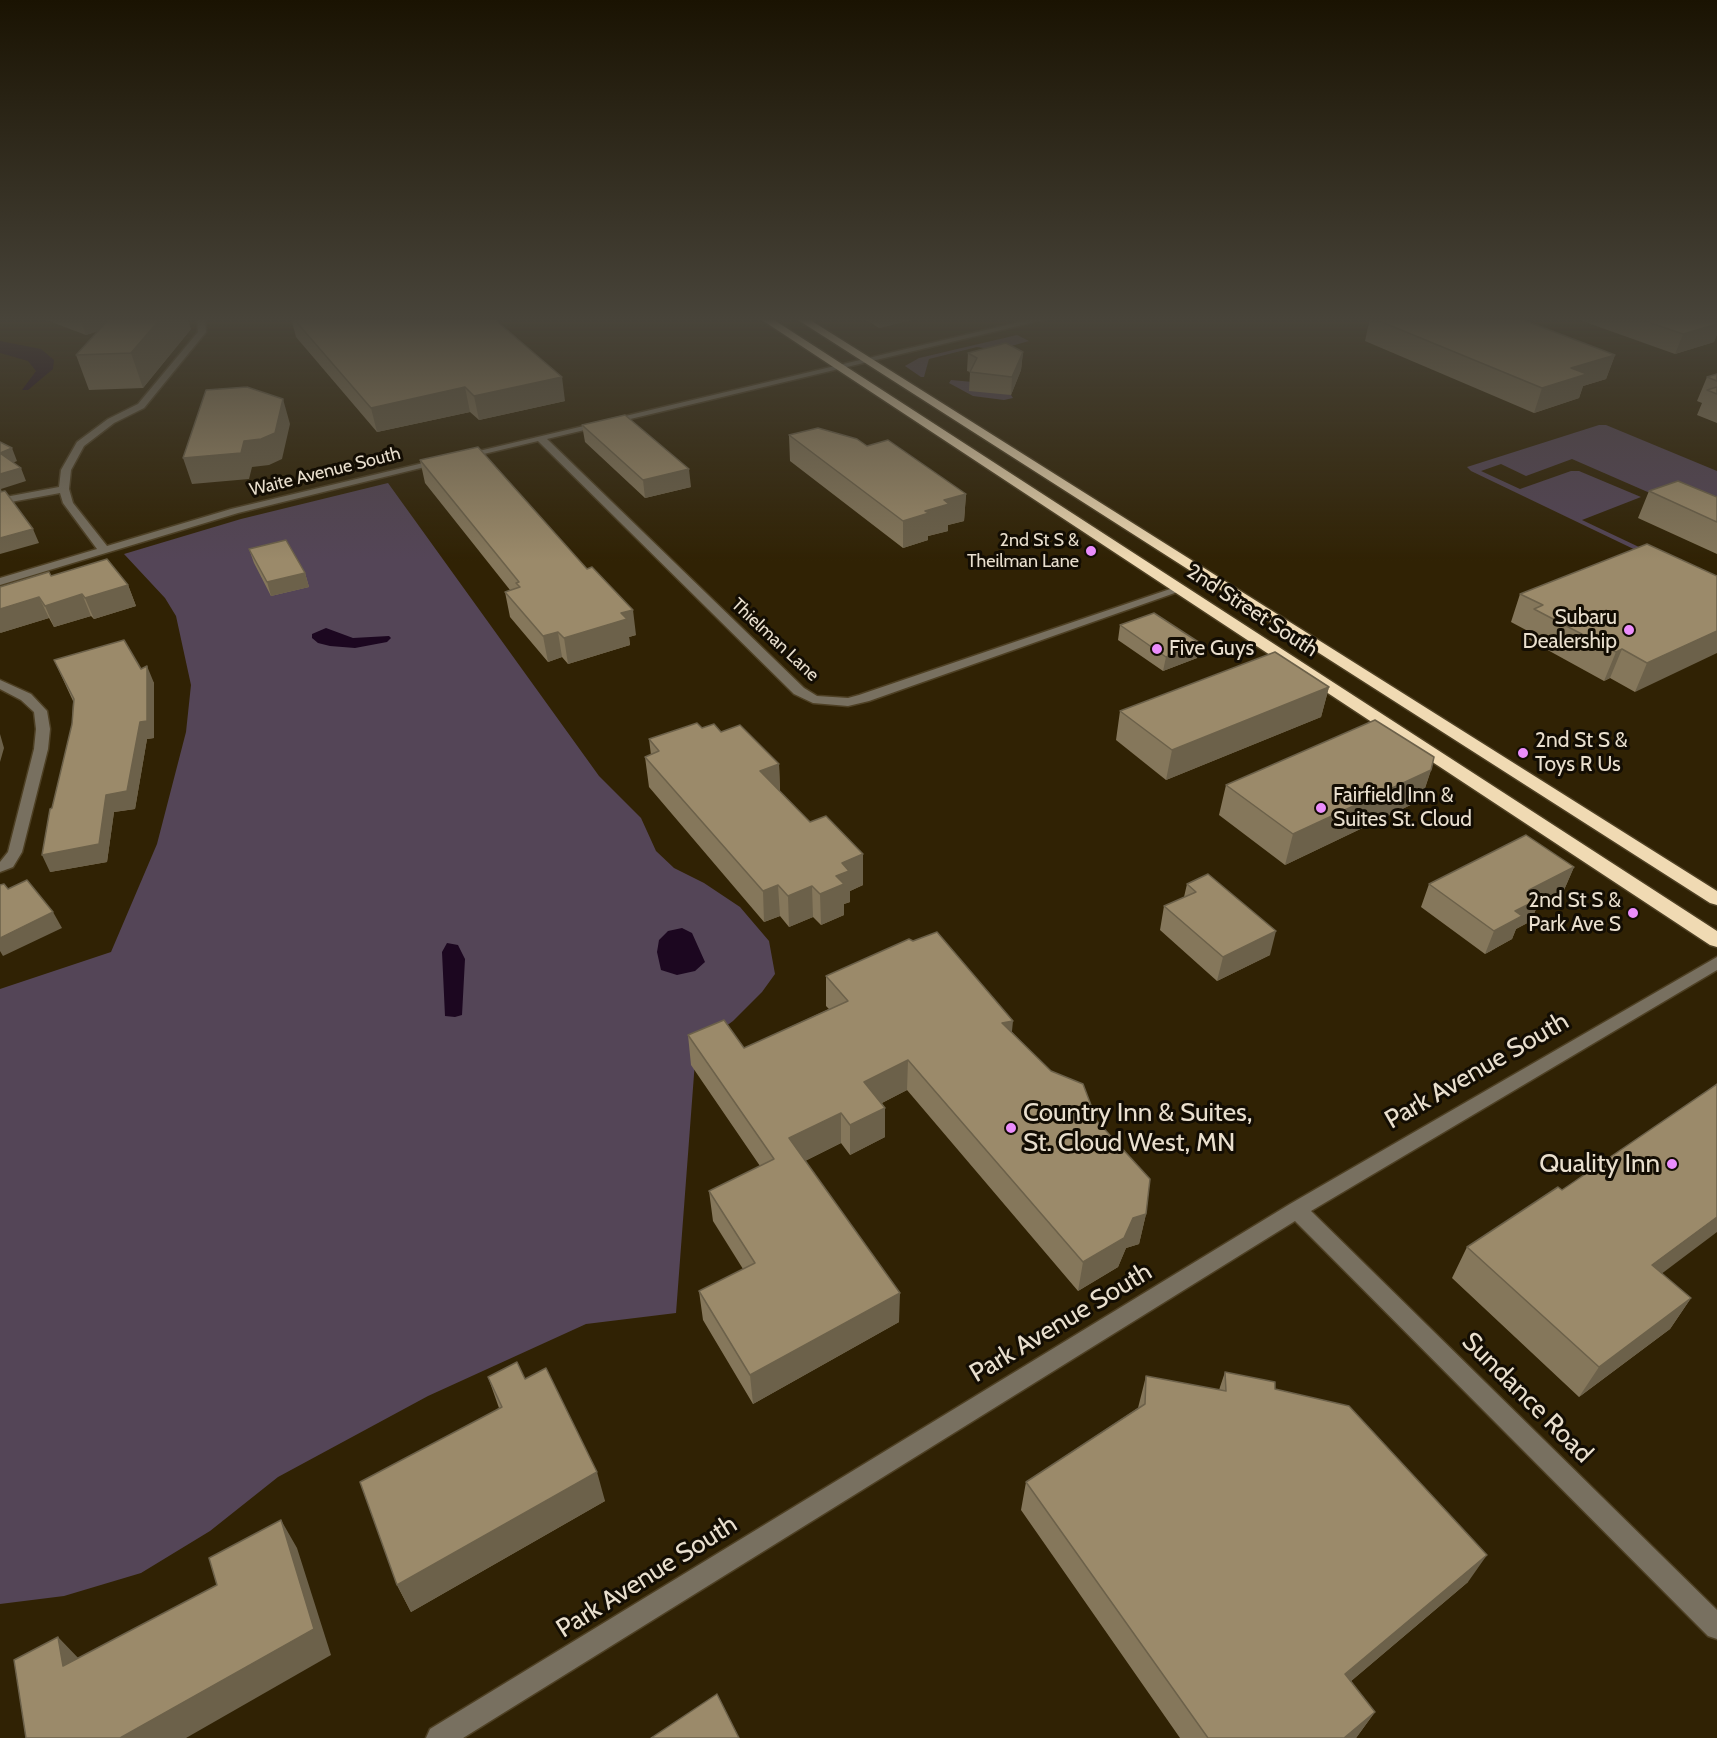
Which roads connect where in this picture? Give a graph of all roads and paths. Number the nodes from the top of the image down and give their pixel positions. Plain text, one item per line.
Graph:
1 (147, 399) edge
2 (706, 399) edge
3 (886, 399) edge
4 (927, 399) edge
5 (540, 438) junction
6 (64, 489) junction
7 (0, 501) edge
8 (103, 549) junction
9 (0, 582) edge
10 (1180, 589) junction
11 (0, 684) edge
12 (0, 867) edge
13 (1717, 899) edge
14 (1717, 940) edge
15 (1717, 963) edge
16 (1297, 1210) junction
17 (1717, 1627) edge
18 (443, 1737) edge

1 - 6 street
2 - 5 street, Waite Avenue South
3 - 10 highway, 2nd Street South
4 - 13 highway, 2nd Street South
5 - 8 street, Waite Avenue South
5 - 10 street, Thielman Lane
6 - 7 street
6 - 8 street
8 - 9 street, Waite Avenue South
10 - 14 highway, 2nd Street South
11 - 12 street
15 - 16 street, Park Avenue South
16 - 17 street, Sundance Road
16 - 18 street, Park Avenue South

